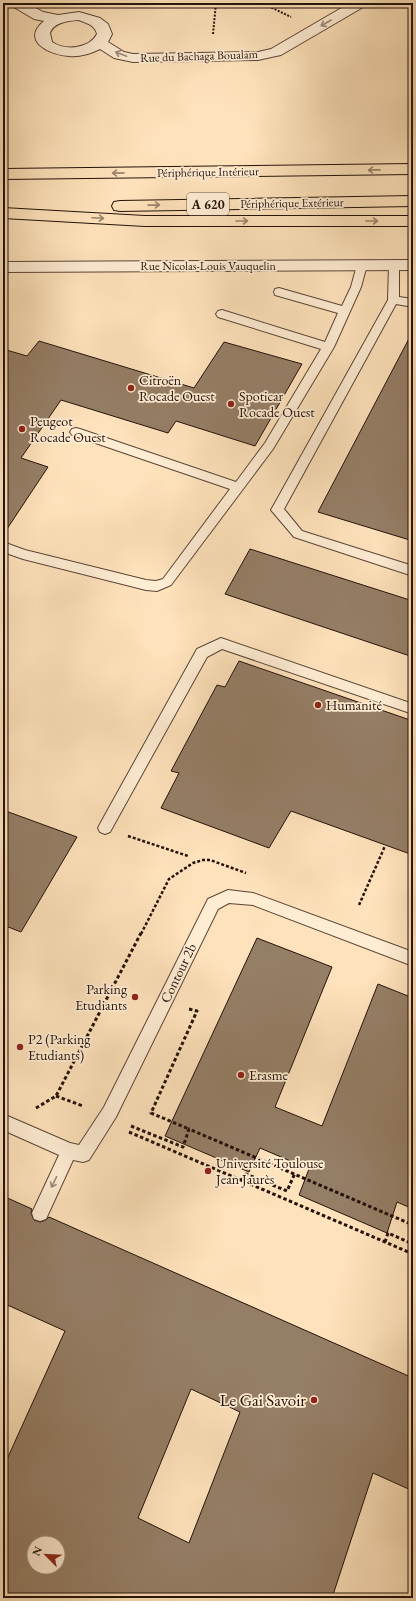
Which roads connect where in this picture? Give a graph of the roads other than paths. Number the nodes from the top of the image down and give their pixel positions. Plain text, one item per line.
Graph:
1 (17, 3) edge
2 (360, 3) edge
3 (42, 21) junction
4 (100, 43) junction
5 (413, 170) edge
6 (3, 174) edge
7 (413, 201) edge
8 (3, 207) edge
9 (3, 213) edge
10 (413, 221) edge
11 (362, 265) junction
12 (394, 265) junction
13 (413, 265) edge
14 (3, 267) edge
15 (279, 292) dead end
16 (393, 300) junction
17 (413, 303) edge
18 (345, 312) junction
19 (222, 314) dead end
20 (328, 347) junction
21 (76, 432) dead end
22 (238, 487) junction
23 (3, 547) edge
24 (413, 571) edge
25 (413, 709) edge
26 (105, 828) road end
27 (413, 960) edge
28 (3, 1122) edge
29 (69, 1151) junction
30 (40, 1213) dead end

1 - 3 street
2 -> 4 street, Rue du Bachaga Boualam
3 - 4 street
3 - 4 street
5 -> 6 highway, Périphérique Intérieur / A 620
8 -> 7 highway, Périphérique Extérieur / A 620
9 -> 10 highway
11 - 12 street, Rue Nicolas-Louis Vauquelin
11 - 14 street, Rue Nicolas-Louis Vauquelin
11 - 18 lane
12 - 13 street, Rue Nicolas-Louis Vauquelin
12 - 16 lane
15 - 18 lane
16 - 17 lane
16 - 24 lane
18 - 20 lane
19 - 20 lane
20 - 22 lane
21 - 22 lane
22 - 23 lane
25 - 26 lane
27 - 29 lane, Contour 2b
28 - 29 lane, Contour 2b
29 -> 30 lane

